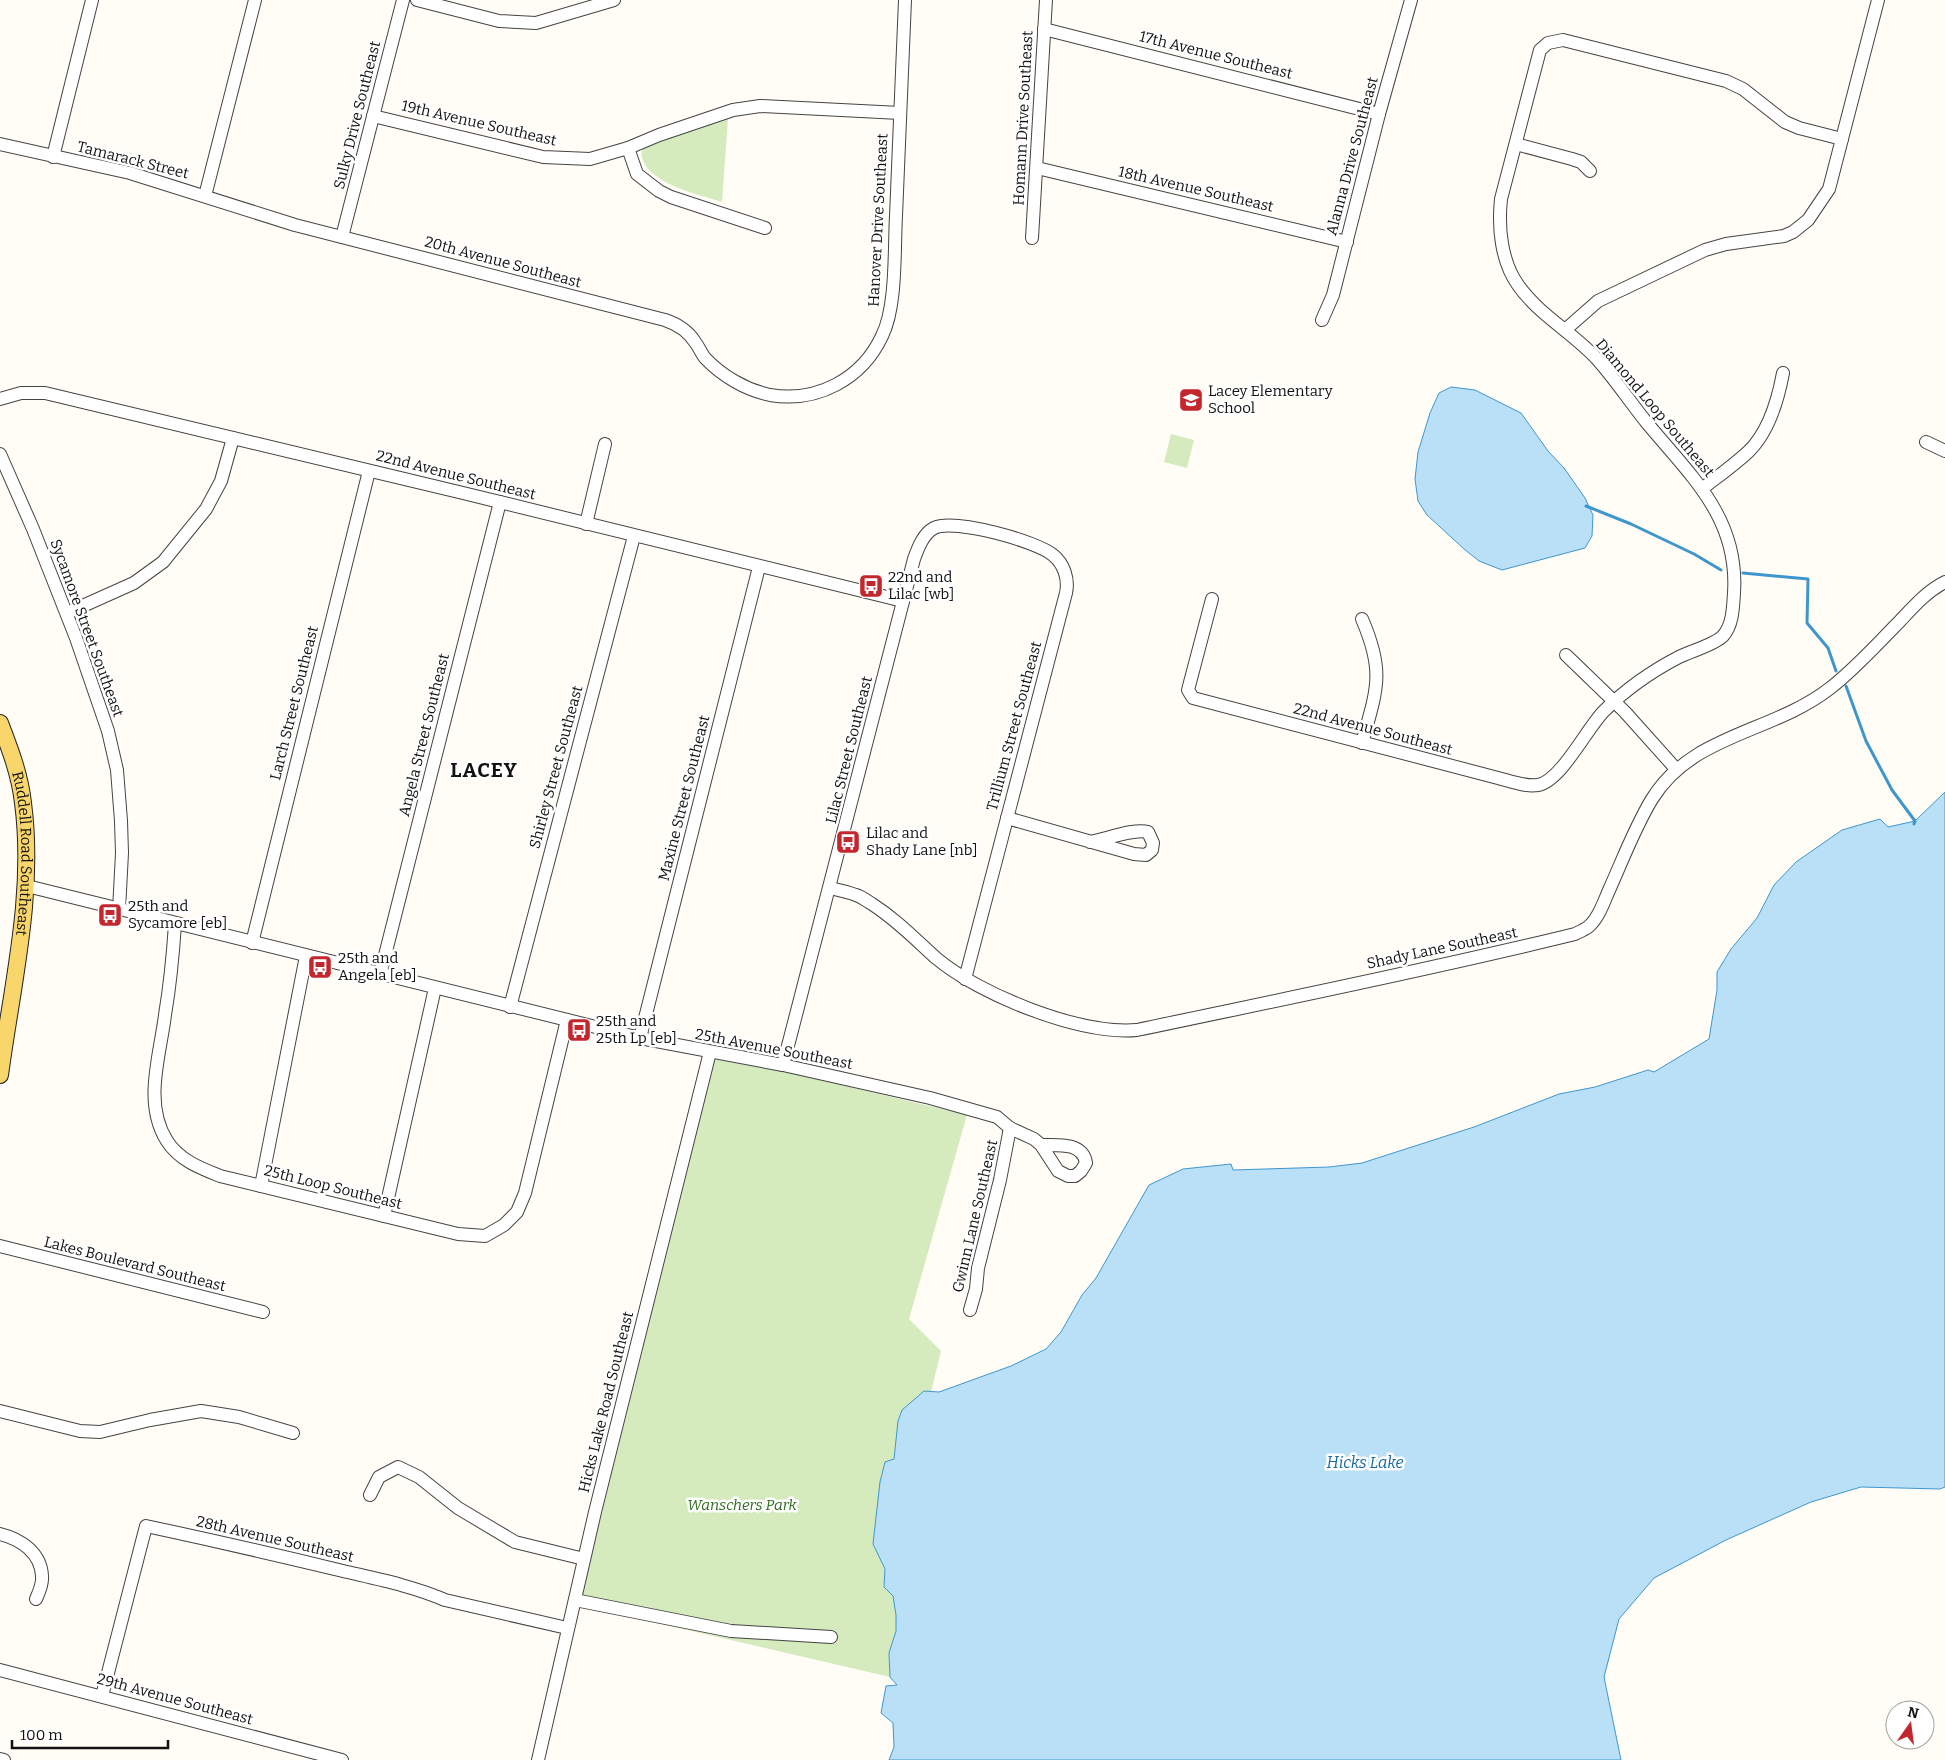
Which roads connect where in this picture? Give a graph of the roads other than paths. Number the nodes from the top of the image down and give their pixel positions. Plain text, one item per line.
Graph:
1 (92, 0) edge
2 (255, 0) edge
3 (403, 0) edge
4 (417, 0) edge
5 (614, 0) edge
6 (906, 0) edge
7 (1046, 0) edge
8 (1411, 0) edge
9 (1878, 0) edge
10 (1044, 29) junction
11 (900, 113) junction
12 (1379, 114) junction
13 (373, 116) junction
14 (1842, 139) junction
15 (0, 144) edge
16 (1516, 144) junction
17 (628, 148) junction
18 (53, 157) junction
19 (1037, 168) junction
20 (1590, 171) dead end
21 (205, 196) junction
22 (765, 228) dead end
23 (342, 237) junction
24 (1032, 238) dead end
25 (1347, 242) junction
26 (1322, 320) dead end
27 (1565, 330) junction
28 (1783, 373) dead end
29 (772, 395) joint
30 (0, 399) edge
31 (233, 438) junction
32 (605, 444) dead end
33 (1945, 445) edge
34 (1945, 451) edge
35 (0, 454) edge
36 (369, 471) junction
37 (1702, 489) junction
38 (500, 502) junction
39 (586, 524) junction
40 (986, 531) joint
41 (634, 536) junction
42 (759, 566) junction
43 (1945, 582) edge
44 (1212, 598) dead end
45 (903, 601) junction
46 (66, 613) junction
47 (1362, 619) dead end
48 (1566, 655) dead end
49 (1614, 701) junction
50 (0, 723) edge
51 (1362, 743) junction
52 (1676, 769) junction
53 (1546, 782) joint
54 (1007, 818) junction
55 (1090, 842) dead end
56 (27, 886) junction
57 (830, 888) junction
58 (119, 910) junction
59 (175, 924) junction
60 (252, 943) junction
61 (306, 956) junction
62 (380, 975) junction
63 (965, 979) junction
64 (435, 988) junction
65 (510, 1007) junction
66 (567, 1020) junction
67 (640, 1038) junction
68 (710, 1052) junction
69 (784, 1065) junction
70 (0, 1075) edge
71 (1010, 1128) junction
72 (1041, 1145) dead end
73 (261, 1186) junction
74 (384, 1216) junction
75 (0, 1246) edge
76 (970, 1310) dead end
77 (263, 1312) dead end
78 (0, 1412) edge
79 (293, 1433) dead end
80 (370, 1495) dead end
81 (0, 1534) edge
82 (584, 1559) junction
83 (36, 1599) dead end
84 (575, 1600) junction
85 (567, 1628) junction
86 (832, 1637) dead end
87 (0, 1670) edge
88 (102, 1696) junction
89 (0, 1759) edge
90 (4, 1760) edge
91 (342, 1760) edge
92 (538, 1760) edge

1 - 18 street
2 - 21 street
3 - 13 street, Sulky Drive Southeast
4 - 5 street
6 - 11 street, Hanover Drive Southeast
7 - 10 street, Homann Drive Southeast
8 - 12 street, Alanna Drive Southeast
9 - 14 street
10 - 12 street, 17th Avenue Southeast
10 - 19 street, Homann Drive Southeast
11 - 17 street, 19th Avenue Southeast
11 - 29 street, Hanover Drive Southeast
12 - 25 street, Alanna Drive Southeast
13 - 17 street, 19th Avenue Southeast
13 - 23 street, Sulky Drive Southeast
14 - 16 street, Diamond Loop Southeast
14 - 27 street
15 - 18 street, Tamarack Street
16 - 20 street
16 - 27 street, Diamond Loop Southeast
17 - 22 street
18 - 21 street, Tamarack Street
19 - 24 street, Homann Drive Southeast
19 - 25 street, 18th Avenue Southeast
21 - 23 street, 20th Avenue Southeast
23 - 29 street, 20th Avenue Southeast
25 - 26 street, Alanna Drive Southeast
27 - 37 street, Diamond Loop Southeast
28 - 37 street
30 - 31 street, 22nd Avenue Southeast
31 - 36 street, 22nd Avenue Southeast
31 - 46 street
32 - 39 street
33 - 34 street
35 - 46 street, Sycamore Street Southeast
36 - 38 street, 22nd Avenue Southeast
36 - 60 street, Larch Street Southeast
37 - 49 street, Diamond Loop Southeast
38 - 39 street, 22nd Avenue Southeast
38 - 62 street, Angela Street Southeast
39 - 41 street, 22nd Avenue Southeast
40 - 45 street, Lilac Street Southeast
40 - 54 street, Trillium Street Southeast
41 - 42 street, 22nd Avenue Southeast
41 - 65 street, Shirley Street Southeast
42 - 45 street, 22nd Avenue Southeast
42 - 67 street, Maxine Street Southeast
43 - 52 street, Shady Lane Southeast
44 - 51 street, 22nd Avenue Southeast
45 - 57 street, Lilac Street Southeast
46 - 58 street, Sycamore Street Southeast
47 - 51 street
48 - 49 street
49 - 52 street
49 - 53 street, Diamond Loop Southeast
50 - 56 main road, Ruddell Road Southeast
51 - 53 street, 22nd Avenue Southeast
52 - 63 street, Shady Lane Southeast
54 - 55 street
54 - 63 street, Trillium Street Southeast
56 - 58 street, 25th Avenue Southeast
56 - 70 main road, Ruddell Road Southeast
57 - 63 street, Shady Lane Southeast
57 - 69 street, Lilac Street Southeast
58 - 59 street, 25th Avenue Southeast
59 - 60 street, 25th Avenue Southeast
59 - 73 street, 25th Loop Southeast
60 - 61 street, 25th Avenue Southeast
61 - 62 street, 25th Avenue Southeast
61 - 73 street
62 - 64 street, 25th Avenue Southeast
64 - 65 street, 25th Avenue Southeast
64 - 74 street
65 - 66 street, 25th Avenue Southeast
66 - 67 street, 25th Avenue Southeast
66 - 74 street, 25th Loop Southeast
67 - 68 street, 25th Avenue Southeast
68 - 69 street, 25th Avenue Southeast
68 - 82 street, Hicks Lake Road Southeast
69 - 71 street, 25th Avenue Southeast
71 - 72 street, 25th Avenue Southeast
71 - 76 street, Gwinn Lane Southeast
73 - 74 street, 25th Loop Southeast
75 - 77 street, Lakes Boulevard Southeast
78 - 79 street
80 - 82 street
81 - 83 street
82 - 84 street, Hicks Lake Road Southeast
84 - 85 street, Hicks Lake Road Southeast
84 - 86 street
85 - 88 street, 28th Avenue Southeast
85 - 92 street, Hicks Lake Road Southeast
87 - 88 street, 29th Avenue Southeast
88 - 91 street, 29th Avenue Southeast
89 - 90 street

